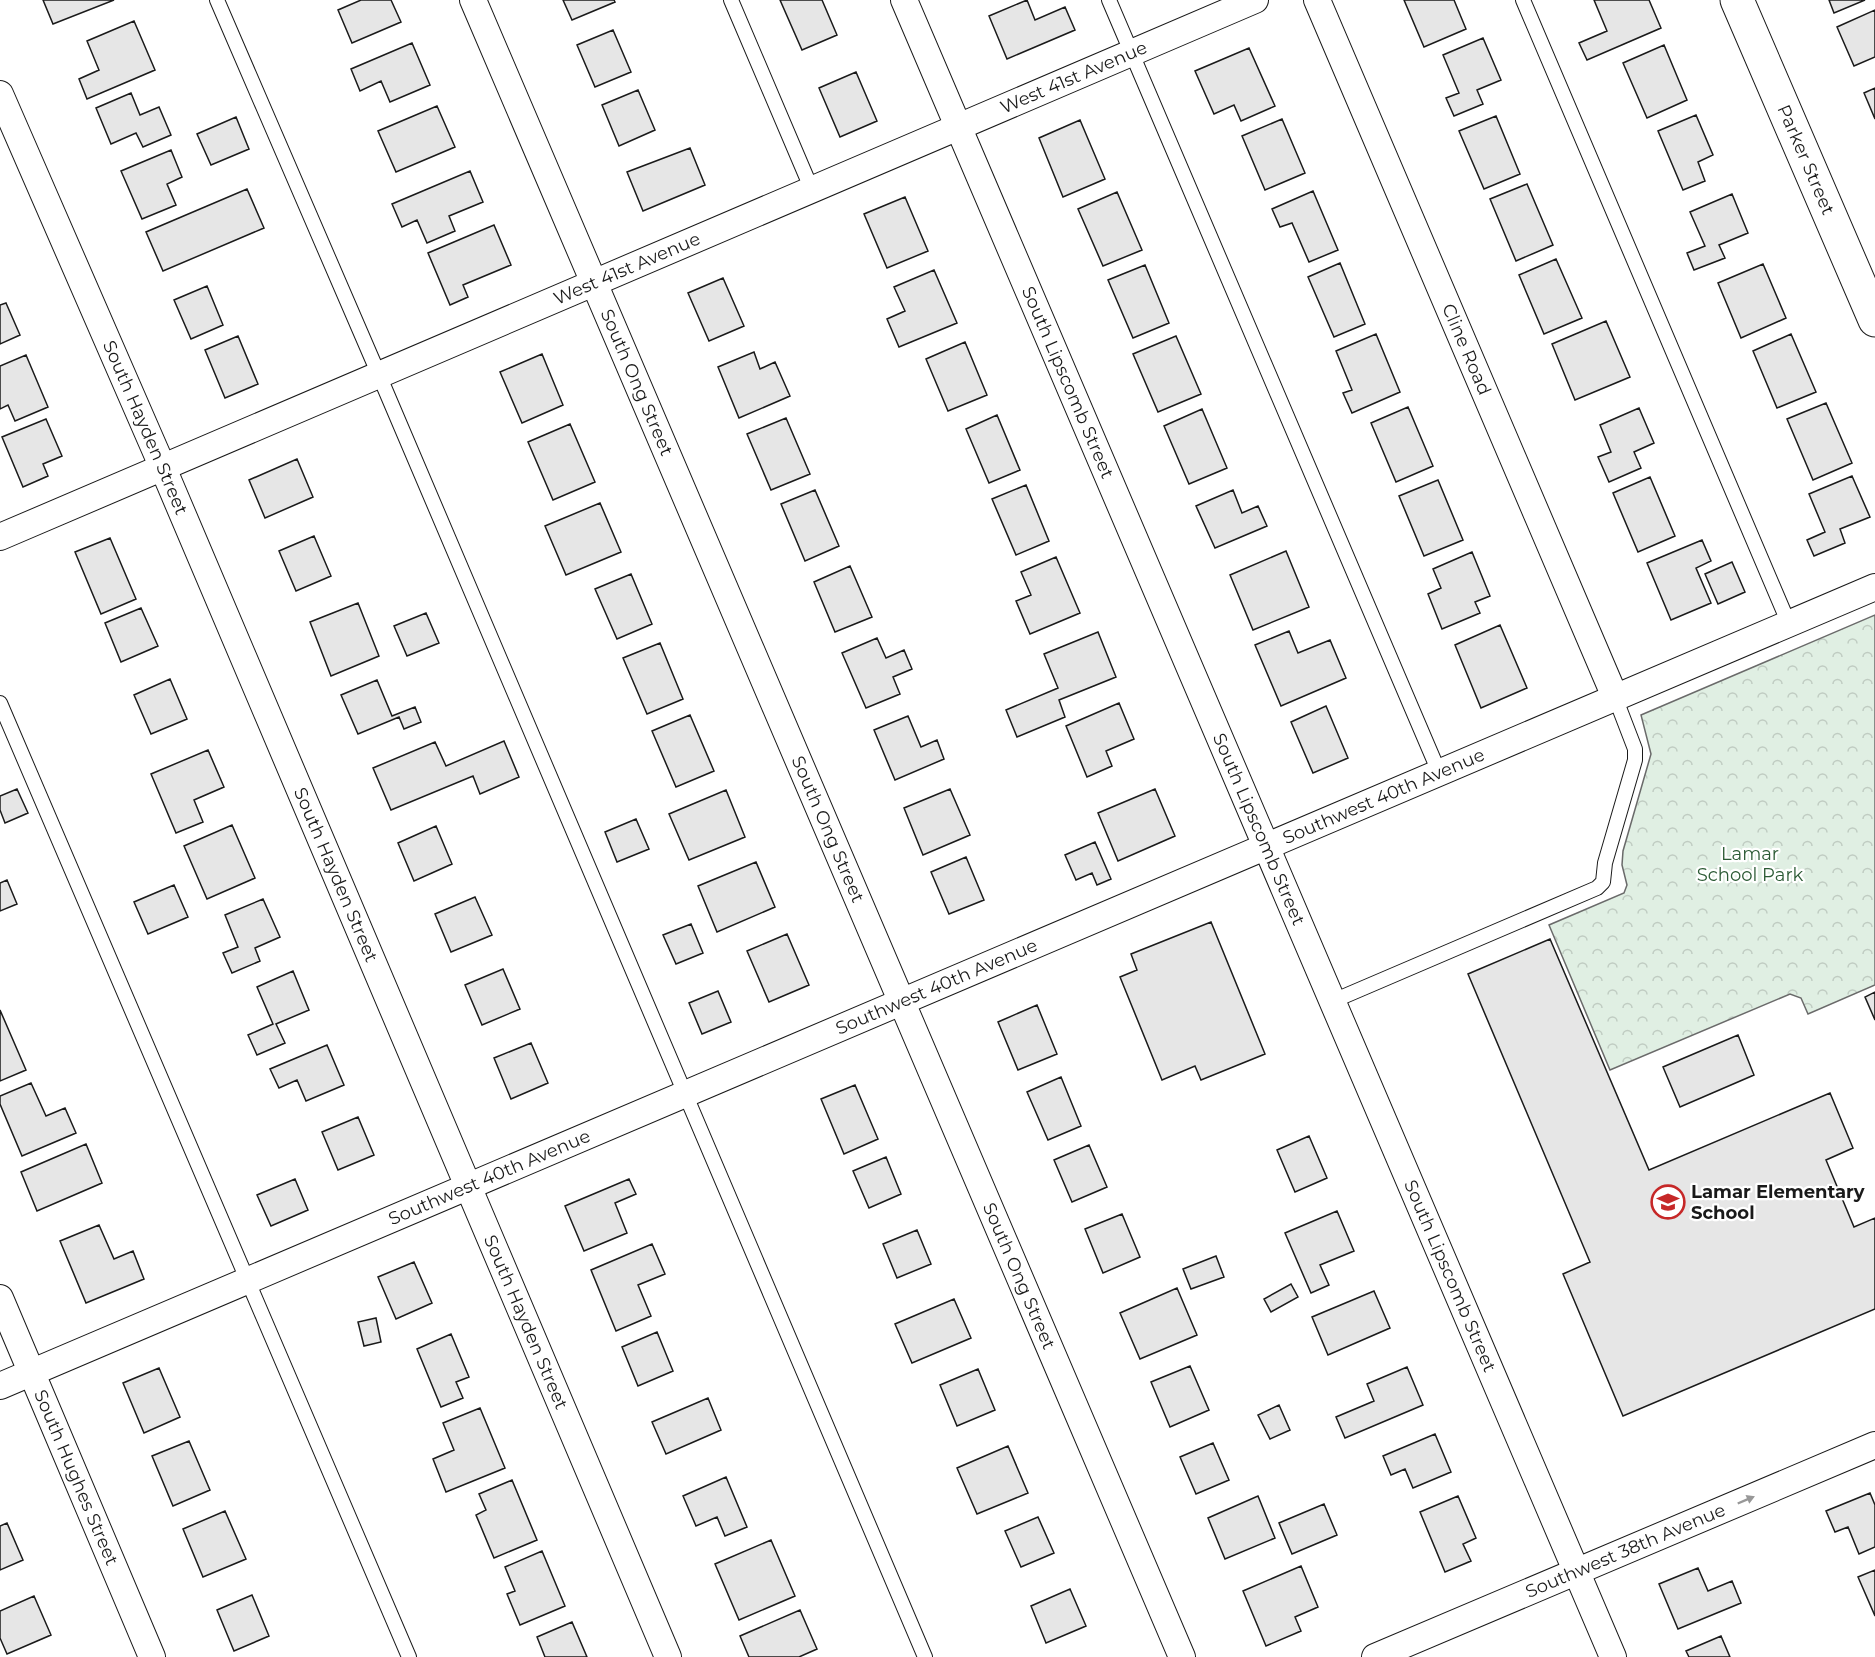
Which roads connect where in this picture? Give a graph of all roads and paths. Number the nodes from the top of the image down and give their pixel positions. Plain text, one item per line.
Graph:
1 (217, 0) edge
2 (473, 0) edge
3 (731, 0) edge
4 (904, 0) edge
5 (1109, 0) edge
6 (1255, 0) edge
7 (1317, 0) edge
8 (1523, 0) edge
9 (1737, 0) edge
10 (1131, 53) junction
11 (0, 94) edge
12 (958, 127) junction
13 (812, 190) junction
14 (594, 284) junction
15 (1875, 320) edge
16 (379, 375) junction
17 (163, 468) junction
18 (0, 537) edge
19 (1875, 587) edge
20 (1789, 624) junction
21 (1615, 697) junction
22 (0, 703) edge
23 (1440, 772) junction
24 (1266, 846) junction
25 (1333, 1001) junction
26 (902, 1002) junction
27 (685, 1094) junction
28 (468, 1185) junction
29 (248, 1280) junction
30 (0, 1298) edge
31 (32, 1372) junction
32 (0, 1386) edge
33 (1875, 1445) edge
34 (1576, 1572) junction
35 (152, 1657) edge
36 (409, 1657) edge
37 (668, 1657) edge
38 (925, 1657) edge
39 (1182, 1657) edge
40 (1375, 1657) edge
41 (1613, 1657) edge

1 - 16 lane
2 - 14 street, South Ong Street
3 - 13 lane
4 - 12 street, South Lipscomb Street
5 - 10 lane
6 - 10 street, West 41st Avenue
7 - 21 street, Cline Road
8 - 20 lane
9 - 15 main road, Parker Street
10 - 12 street, West 41st Avenue
10 - 23 lane
11 - 17 street, South Hayden Street
12 - 13 street, West 41st Avenue
12 - 24 street, South Lipscomb Street
13 - 14 street, West 41st Avenue
14 - 16 street, West 41st Avenue
14 - 26 street, South Ong Street
16 - 17 street, West 41st Avenue
16 - 27 lane
17 - 18 street, West 41st Avenue
17 - 28 street, South Hayden Street
19 - 20 street, Southwest 40th Avenue
20 - 21 street, Southwest 40th Avenue
21 - 23 street, Southwest 40th Avenue
21 - 25 lane
22 - 29 lane
23 - 24 street, Southwest 40th Avenue
24 - 25 street, South Lipscomb Street
24 - 26 street, Southwest 40th Avenue
25 - 34 street, South Lipscomb Street
26 - 27 street, Southwest 40th Avenue
26 - 39 street, South Ong Street
27 - 28 street, Southwest 40th Avenue
27 - 38 lane
28 - 29 street, Southwest 40th Avenue
28 - 37 street, South Hayden Street
29 - 31 street, Southwest 40th Avenue
29 - 36 lane
30 - 31 street, South Hughes Street
31 - 32 street, Southwest 40th Avenue
31 - 35 street, South Hughes Street
34 -> 33 street, Southwest 38th Avenue
34 - 40 street, Southwest 38th Avenue
34 - 41 street, South Lipscomb Street

